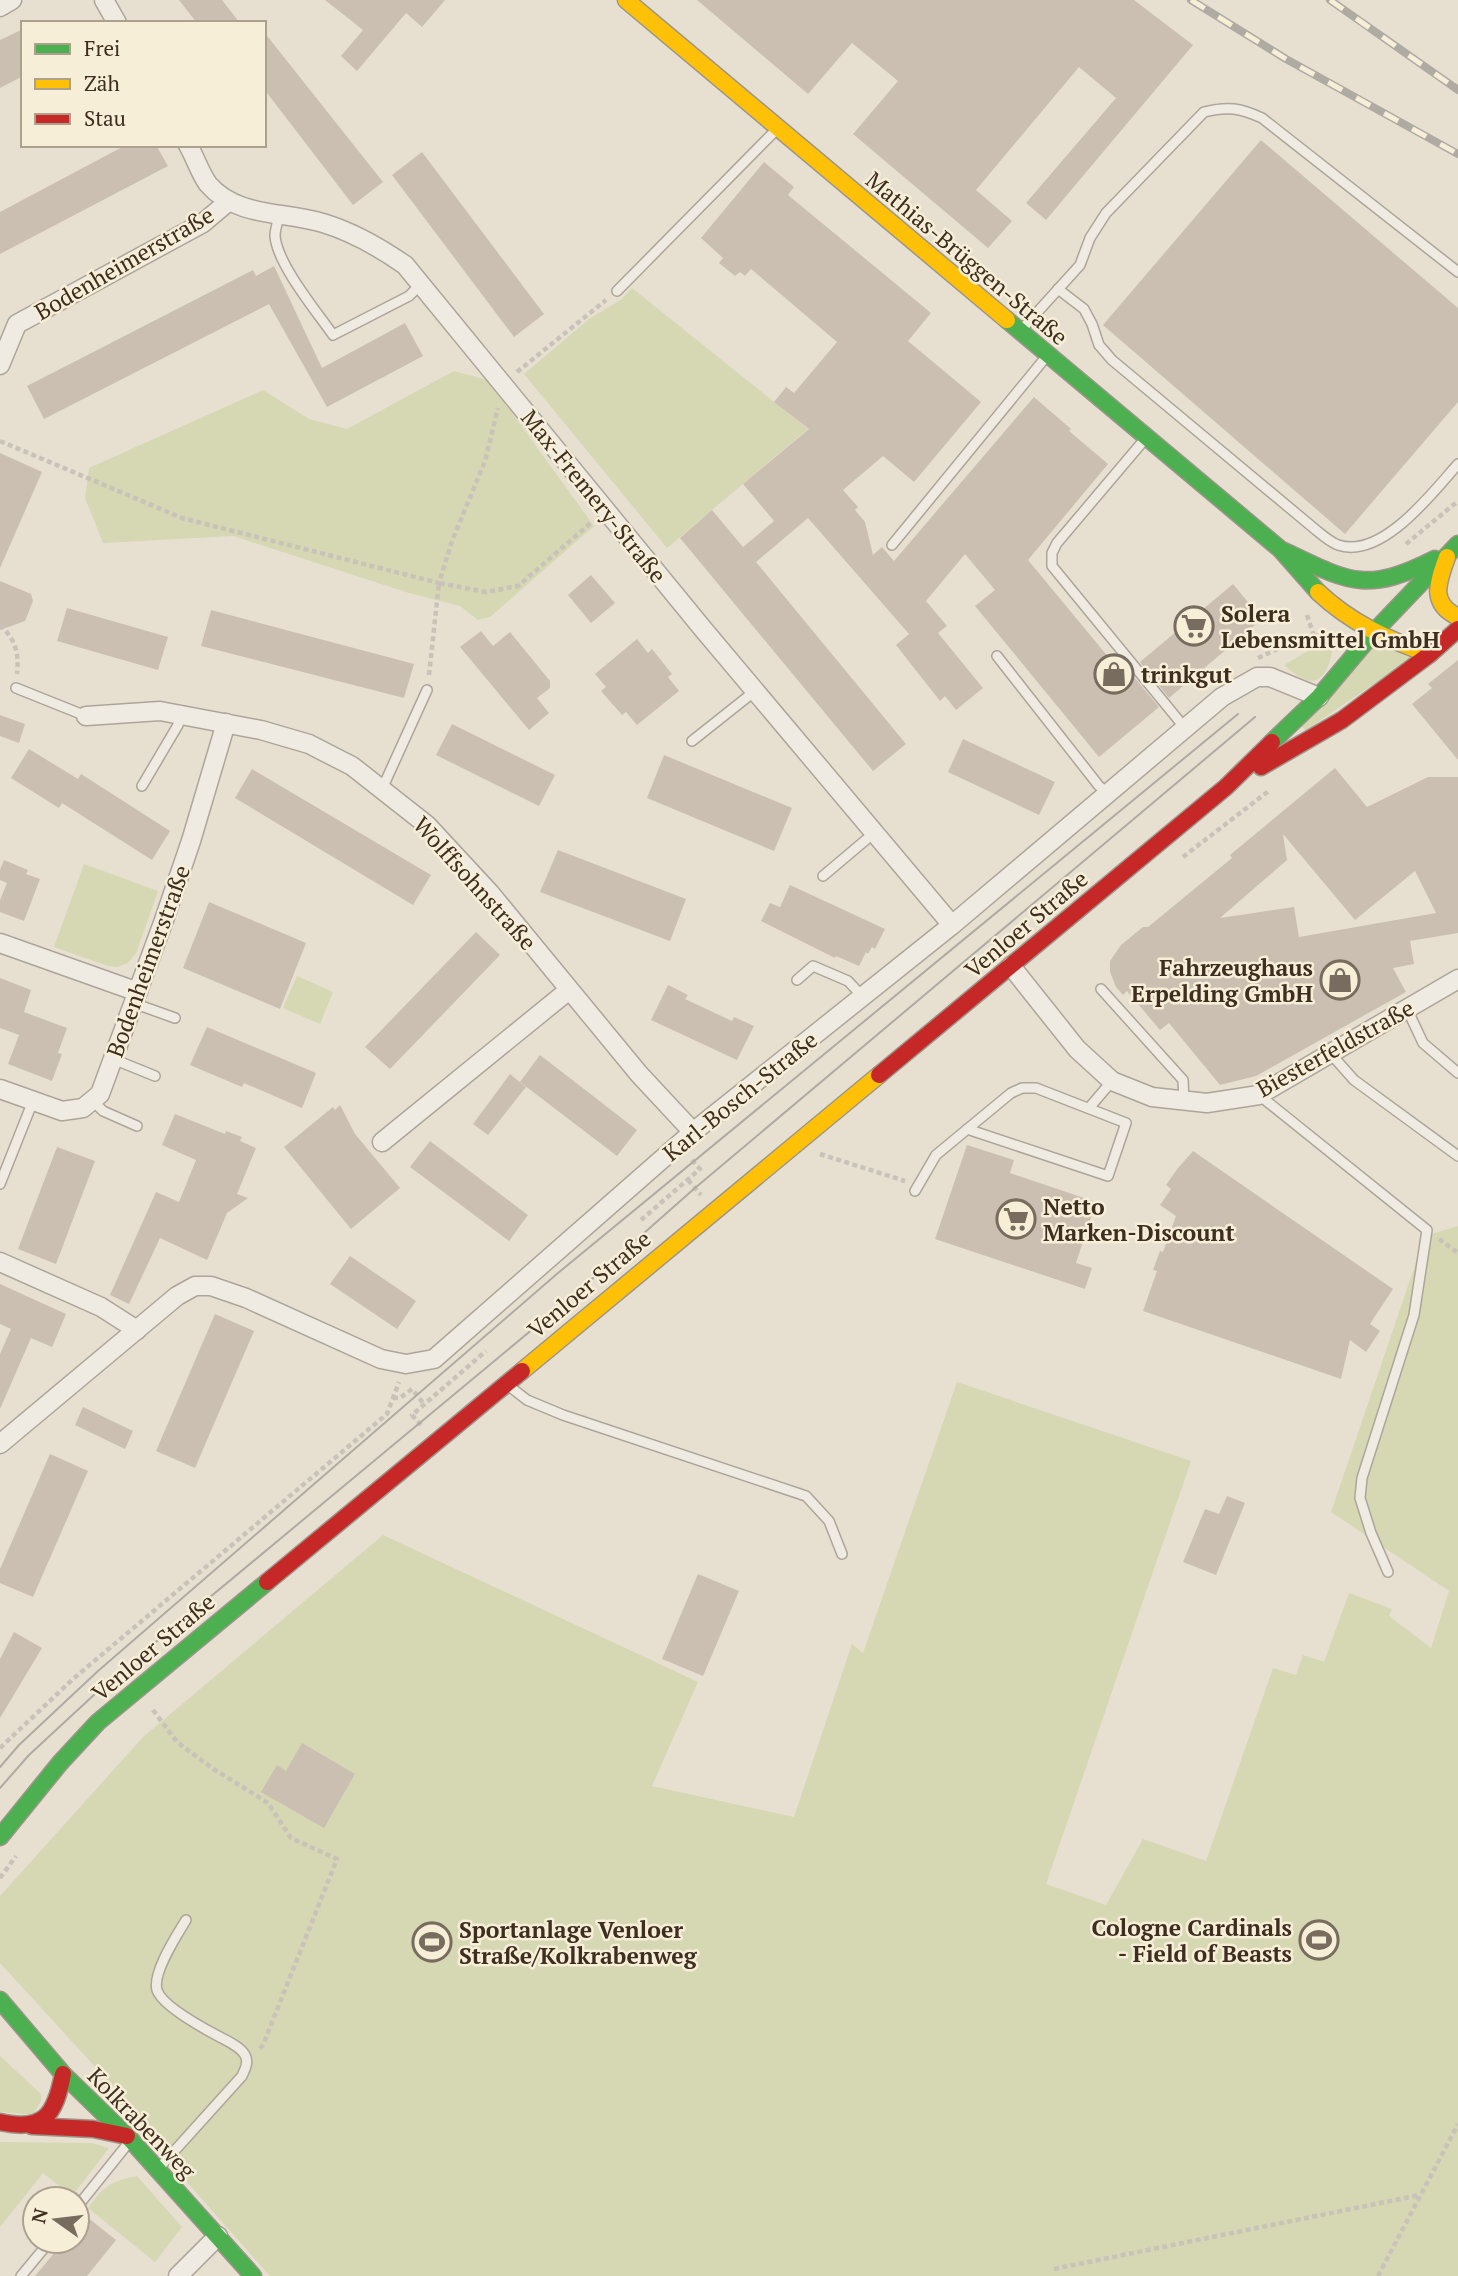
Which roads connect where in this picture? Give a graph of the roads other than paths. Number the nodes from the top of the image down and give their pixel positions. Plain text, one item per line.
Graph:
1 (12, 0) edge
2 (104, 0) edge
3 (626, 0) edge
4 (0, 7) edge
5 (116, 21) edge
6 (778, 128) junction
7 (189, 147) edge
8 (229, 201) junction
9 (279, 215) junction
10 (1458, 272) edge
11 (421, 284) junction
12 (1058, 289) junction
13 (617, 291) road end
14 (0, 317) edge
15 (17, 324) junction
16 (1019, 332) junction
17 (1047, 355) junction
18 (0, 365) edge
19 (1146, 438) junction
20 (1458, 464) edge
21 (892, 545) dead end
22 (1453, 548) edge
23 (1280, 550) junction
24 (1458, 617) edge
25 (1458, 629) edge
26 (1373, 633) junction
27 (1430, 654) junction
28 (997, 656) dead end
29 (16, 688) road end
30 (427, 690) road end
31 (755, 691) junction
32 (1319, 697) junction
33 (181, 715) junction
34 (86, 716) joint
35 (226, 723) junction
36 (1185, 728) junction
37 (692, 741) dead end
38 (142, 786) dead end
39 (1226, 787) junction
40 (382, 789) junction
41 (1108, 793) junction
42 (874, 833) junction
43 (823, 876) dead end
44 (953, 925) junction
45 (0, 943) edge
46 (1011, 966) junction
47 (1458, 979) edge
48 (797, 980) dead end
49 (1101, 989) dead end
50 (569, 990) junction
51 (863, 996) junction
52 (136, 998) junction
53 (1407, 1009) junction
54 (175, 1018) dead end
55 (1331, 1053) junction
56 (113, 1059) junction
57 (1458, 1073) edge
58 (155, 1076) dead end
59 (1112, 1081) junction
60 (0, 1088) edge
61 (1259, 1095) junction
62 (33, 1101) junction
63 (92, 1101) junction
64 (1184, 1101) junction
65 (1089, 1108) junction
66 (137, 1126) dead end
67 (967, 1129) junction
68 (693, 1132) junction
69 (382, 1142) dead end
70 (1458, 1156) edge
71 (0, 1184) edge
72 (917, 1188) road end
73 (0, 1262) edge
74 (137, 1331) junction
75 (505, 1383) junction
76 (0, 1444) edge
77 (842, 1554) dead end
78 (1388, 1572) dead end
79 (0, 1837) edge
80 (186, 1920) dead end
81 (0, 2000) edge
82 (63, 2074) junction
83 (0, 2122) edge
84 (33, 2126) junction
85 (129, 2138) junction
86 (158, 2169) junction
87 (91, 2188) edge
88 (218, 2236) junction
89 (38, 2255) edge
90 (21, 2276) edge
91 (178, 2276) edge
92 (253, 2276) edge

1 - 4 street
2 - 5 street
3 - 6 main road, Mathias-Brüggen-Straße
6 - 13 lane
6 - 16 main road, Mathias-Brüggen-Straße
7 - 8 street, Max-Fremery-Straße
8 - 9 street, Max-Fremery-Straße
8 - 15 street, Bodenheimerstraße
9 - 11 street, Max-Fremery-Straße
9 - 11 lane
10 - 12 lane
11 - 31 street, Max-Fremery-Straße
12 - 16 lane
12 - 20 lane
14 - 15 street, Bodenheimerstraße
15 - 18 street, Bodenheimerstraße
16 - 17 main road, Mathias-Brüggen-Straße
17 - 19 main road, Mathias-Brüggen-Straße
17 - 21 lane
19 - 23 main road, Mathias-Brüggen-Straße
19 - 36 lane
22 - 23 main road, Mathias-Brüggen-Straße
22 - 24 main road
22 - 26 main road, Venloer Straße
23 - 26 main road, Mathias-Brüggen-Straße
25 - 27 main road, Venloer Straße
26 - 27 main road, Mathias-Brüggen-Straße
26 - 32 main road, Venloer Straße
27 - 39 main road, Venloer Straße
28 - 41 lane
29 - 34 lane, Wolffsohnstraße
30 - 40 lane
31 - 37 lane
31 - 42 street, Max-Fremery-Straße
32 - 36 street, Karl-Bosch-Straße
32 - 39 main road, Venloer Straße
33 - 34 street, Wolffsohnstraße
33 - 35 street, Wolffsohnstraße
33 - 38 lane
35 - 40 street, Wolffsohnstraße
35 - 52 street, Bodenheimerstraße
36 - 41 street, Karl-Bosch-Straße
39 - 46 main road, Venloer Straße
40 - 50 street, Wolffsohnstraße
41 - 44 street, Karl-Bosch-Straße
42 - 43 lane
42 - 44 street, Max-Fremery-Straße
44 - 51 street, Karl-Bosch-Straße
45 - 52 street
46 - 59 street, Biesterfeldstraße
46 - 75 main road, Venloer Straße
47 - 53 street, Biesterfeldstraße
48 - 51 lane
49 - 64 lane
50 - 68 street, Wolffsohnstraße
50 - 69 street
51 - 68 street, Karl-Bosch-Straße
52 - 54 lane
52 - 56 street, Bodenheimerstraße
53 - 55 street, Biesterfeldstraße
53 - 57 lane
55 - 61 street, Biesterfeldstraße
55 - 70 lane
56 - 58 lane
56 - 63 street, Bodenheimerstraße
59 - 64 street, Biesterfeldstraße
59 - 65 lane
60 - 62 street
61 - 64 street, Biesterfeldstraße
61 - 78 lane
62 - 63 street
62 - 71 lane
63 - 66 lane
65 - 67 lane
65 - 67 lane
67 - 72 lane
68 - 74 street, Karl-Bosch-Straße
73 - 74 street
74 - 76 street
75 - 77 lane
75 - 79 main road, Venloer Straße
80 - 86 lane
81 - 82 main road, Kolkrabenweg
82 - 84 main road
82 - 85 main road, Kolkrabenweg
83 - 84 main road
84 - 85 main road
85 - 86 main road, Kolkrabenweg
85 - 87 lane
86 - 88 main road, Kolkrabenweg
88 - 91 street
88 - 92 main road, Kolkrabenweg
89 - 90 lane

